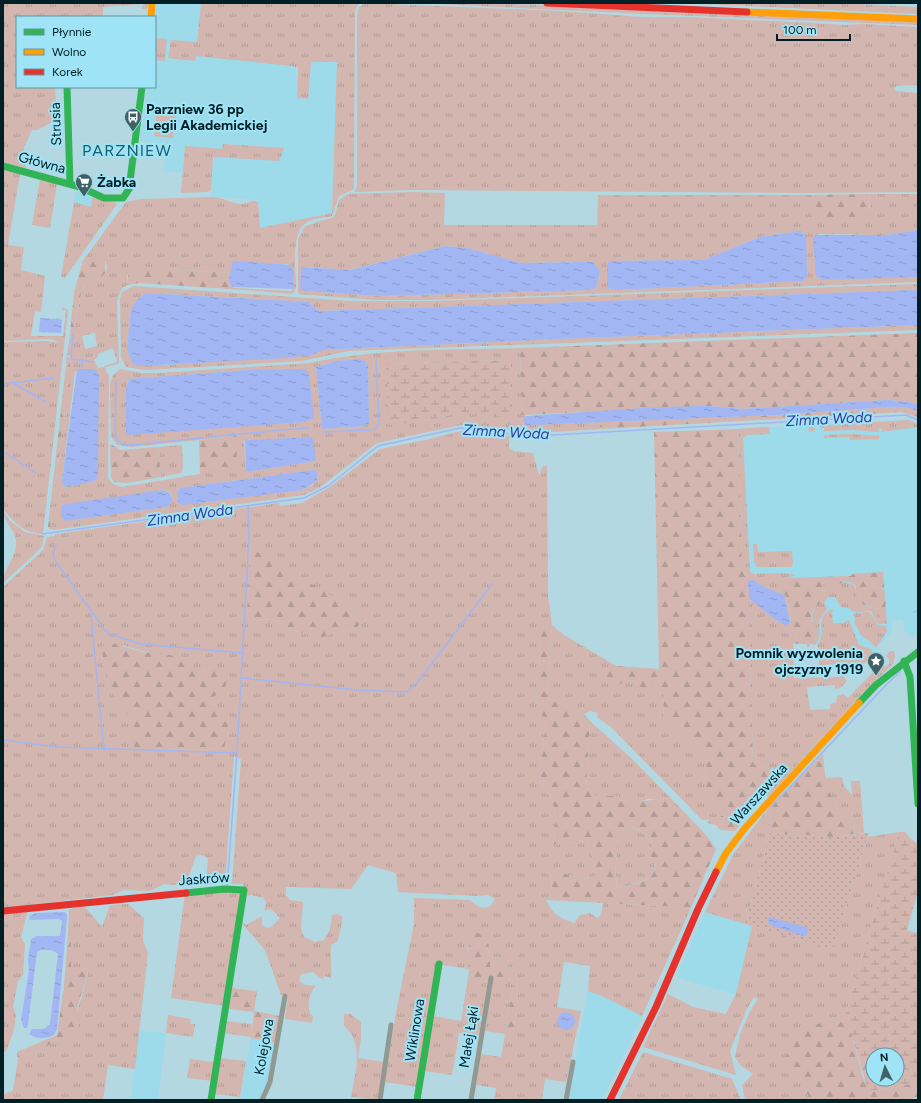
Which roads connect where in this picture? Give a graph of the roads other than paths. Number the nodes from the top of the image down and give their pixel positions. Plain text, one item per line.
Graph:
1 (152, 3) edge
2 (546, 3) edge
3 (151, 16) edge
4 (918, 19) edge
5 (68, 88) edge
6 (142, 88) edge
7 (3, 166) edge
8 (70, 184) junction
9 (918, 652) edge
10 (904, 662) junction
11 (918, 804) edge
12 (3, 912) edge
13 (439, 964) dead end
14 (491, 978) dead end
15 (285, 996) dead end
16 (391, 1025) dead end
17 (573, 1062) dead end
18 (211, 1100) edge
19 (262, 1100) edge
20 (380, 1100) edge
21 (417, 1100) edge
22 (471, 1100) edge
23 (566, 1100) edge
24 (610, 1100) edge

1 - 3 street
2 - 4 street
5 - 8 street, Strusia
6 - 8 street, Główna
7 - 8 street, Główna
9 - 10 street, Warszawska
10 - 11 street
10 - 24 street, Warszawska
12 - 18 street, Jaskrów
13 - 21 street, Wiklinowa
14 - 22 street, Małej Łąki
15 - 19 street, Kolejowa
16 - 20 street
17 - 23 street

